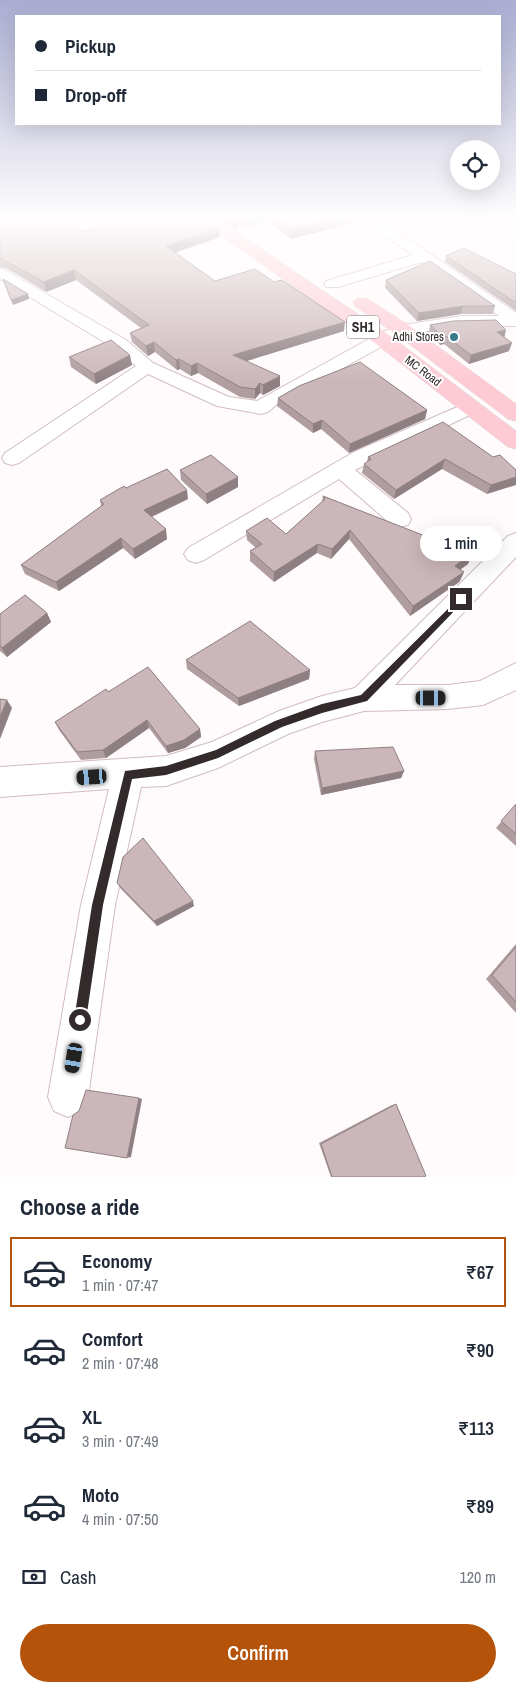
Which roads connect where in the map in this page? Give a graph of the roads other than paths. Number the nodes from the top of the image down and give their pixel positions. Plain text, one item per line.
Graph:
1 (0, 273) edge
2 (285, 273) edge
3 (315, 273) edge
4 (369, 273) edge
5 (448, 273) edge
6 (332, 284) junction
7 (516, 320) edge
8 (403, 330) junction
9 (382, 339) junction
10 (147, 367) junction
11 (471, 407) junction
12 (516, 414) edge
13 (516, 442) edge
14 (12, 458) dead end
15 (341, 469) junction
16 (400, 519) dead end
17 (516, 542) edge
18 (196, 554) dead end
19 (516, 676) edge
20 (364, 698) junction
21 (128, 774) junction
22 (0, 782) edge
23 (68, 1097) dead end

1 - 10 street
2 - 9 main road, MC Road / SH1
3 - 6 main road, MC Road / SH1
4 - 6 street
5 - 7 street
6 - 8 main road, MC Road / SH1
7 - 8 street
8 - 9 street
8 - 12 main road, MC Road / SH1
9 - 10 street
9 - 11 main road, MC Road / SH1
10 - 14 street
11 - 13 main road, MC Road / SH1
11 - 15 street
15 - 16 street
15 - 18 street
17 - 20 street
19 - 20 street
20 - 21 street
21 - 22 street
21 - 23 street

